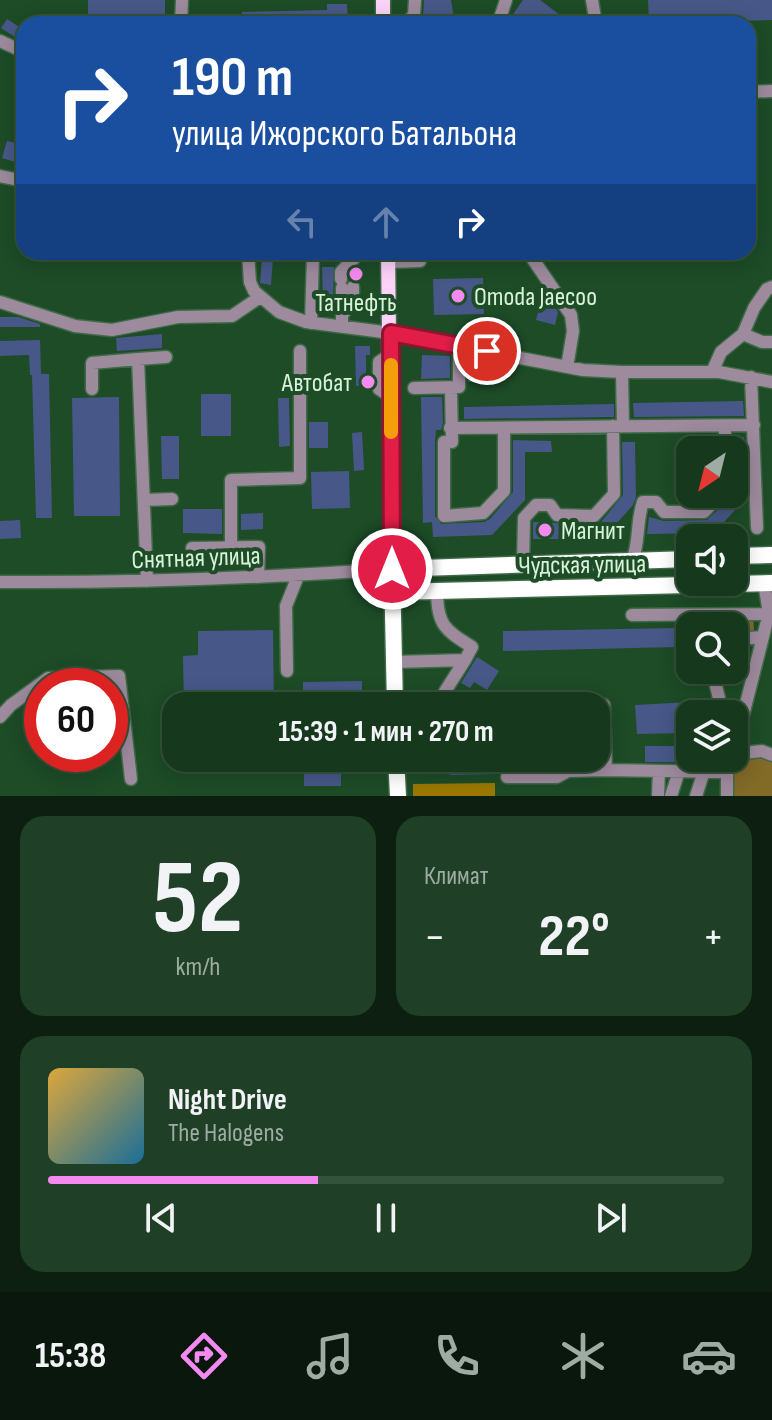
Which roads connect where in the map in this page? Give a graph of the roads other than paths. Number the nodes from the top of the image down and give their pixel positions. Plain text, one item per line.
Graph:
1 (249, 260) edge
2 (313, 260) edge
3 (349, 260) edge
4 (388, 260) edge
5 (533, 260) edge
6 (772, 287) edge
7 (260, 297) junction
8 (0, 302) edge
9 (342, 320) junction
10 (311, 323) junction
11 (391, 333) junction
12 (743, 334) junction
13 (772, 342) edge
14 (459, 345) junction
15 (300, 351) dead end
16 (166, 357) dead end
17 (138, 359) junction
18 (567, 367) junction
19 (622, 372) junction
20 (712, 372) junction
21 (751, 377) junction
22 (772, 382) edge
23 (414, 388) dead end
24 (451, 388) junction
25 (92, 389) dead end
26 (754, 425) junction
27 (618, 426) junction
28 (725, 426) junction
29 (450, 428) junction
30 (504, 428) junction
31 (725, 436) edge
32 (172, 499) dead end
33 (144, 500) junction
34 (708, 508) edge
35 (757, 528) dead end
36 (231, 547) junction
37 (192, 548) dead end
38 (772, 555) edge
39 (748, 556) edge
40 (676, 559) edge
41 (632, 561) junction
42 (523, 566) junction
43 (392, 569) junction
44 (298, 576) junction
45 (258, 577) junction
46 (147, 581) junction
47 (0, 582) edge
48 (768, 583) edge
49 (437, 591) junction
50 (393, 592) junction
51 (676, 613) edge
52 (748, 614) edge
53 (770, 614) edge
54 (632, 615) dead end
55 (763, 637) junction
56 (748, 638) edge
57 (465, 660) junction
58 (394, 662) junction
59 (287, 671) dead end
60 (395, 692) edge
61 (445, 692) edge
62 (747, 700) edge
63 (0, 717) edge
64 (748, 752) edge
65 (772, 755) edge
66 (610, 770) edge
67 (659, 771) junction
68 (676, 771) edge
69 (397, 772) edge
70 (566, 772) edge
71 (679, 772) edge
72 (704, 772) edge
73 (727, 772) edge
74 (507, 777) dead end
75 (131, 779) dead end
76 (726, 793) edge
77 (398, 796) edge
78 (658, 796) edge
79 (671, 796) edge
80 (696, 796) edge

1 - 7 street
2 - 10 street
3 - 9 street
4 - 11 main road
5 - 18 street
6 - 12 street
7 - 8 street
7 - 10 street
9 - 10 street
9 - 11 street
11 - 14 street
11 - 43 main road
12 - 13 street
12 - 20 street
14 - 18 street
14 - 24 street
15 - 36 street
16 - 17 street
17 - 25 street
17 - 33 street
18 - 19 street
19 - 20 street
19 - 27 street
20 - 21 street
21 - 22 street
21 - 26 street
23 - 24 street
24 - 29 street
26 - 28 street
26 - 35 street
27 - 28 street
27 - 30 street
27 - 42 street
28 - 31 street
29 - 30 street
29 - 30 street
32 - 33 street
33 - 46 street
34 - 41 street
36 - 37 street
36 - 45 street
38 - 39 highway
40 - 41 highway, Чудская улица
41 - 42 highway, Чудская улица
42 - 43 highway, Чудская улица
43 - 44 street, Снятная улица
43 - 50 highway
44 - 45 street, Снятная улица
44 - 59 street
45 - 46 street, Снятная улица
46 - 47 street, Снятная улица
48 - 49 highway, Чудская улица
48 - 53 street
49 - 50 highway, Чудская улица
49 - 57 street
50 - 58 highway
51 - 54 street
52 - 53 street
53 - 55 street
55 - 56 street
55 - 62 street
57 - 58 street
57 - 61 street
58 - 60 highway
63 - 75 street
64 - 65 street
66 - 67 street
67 - 68 street
67 - 78 street
69 - 77 highway
70 - 74 street
71 - 79 street
72 - 80 street
73 - 76 street

